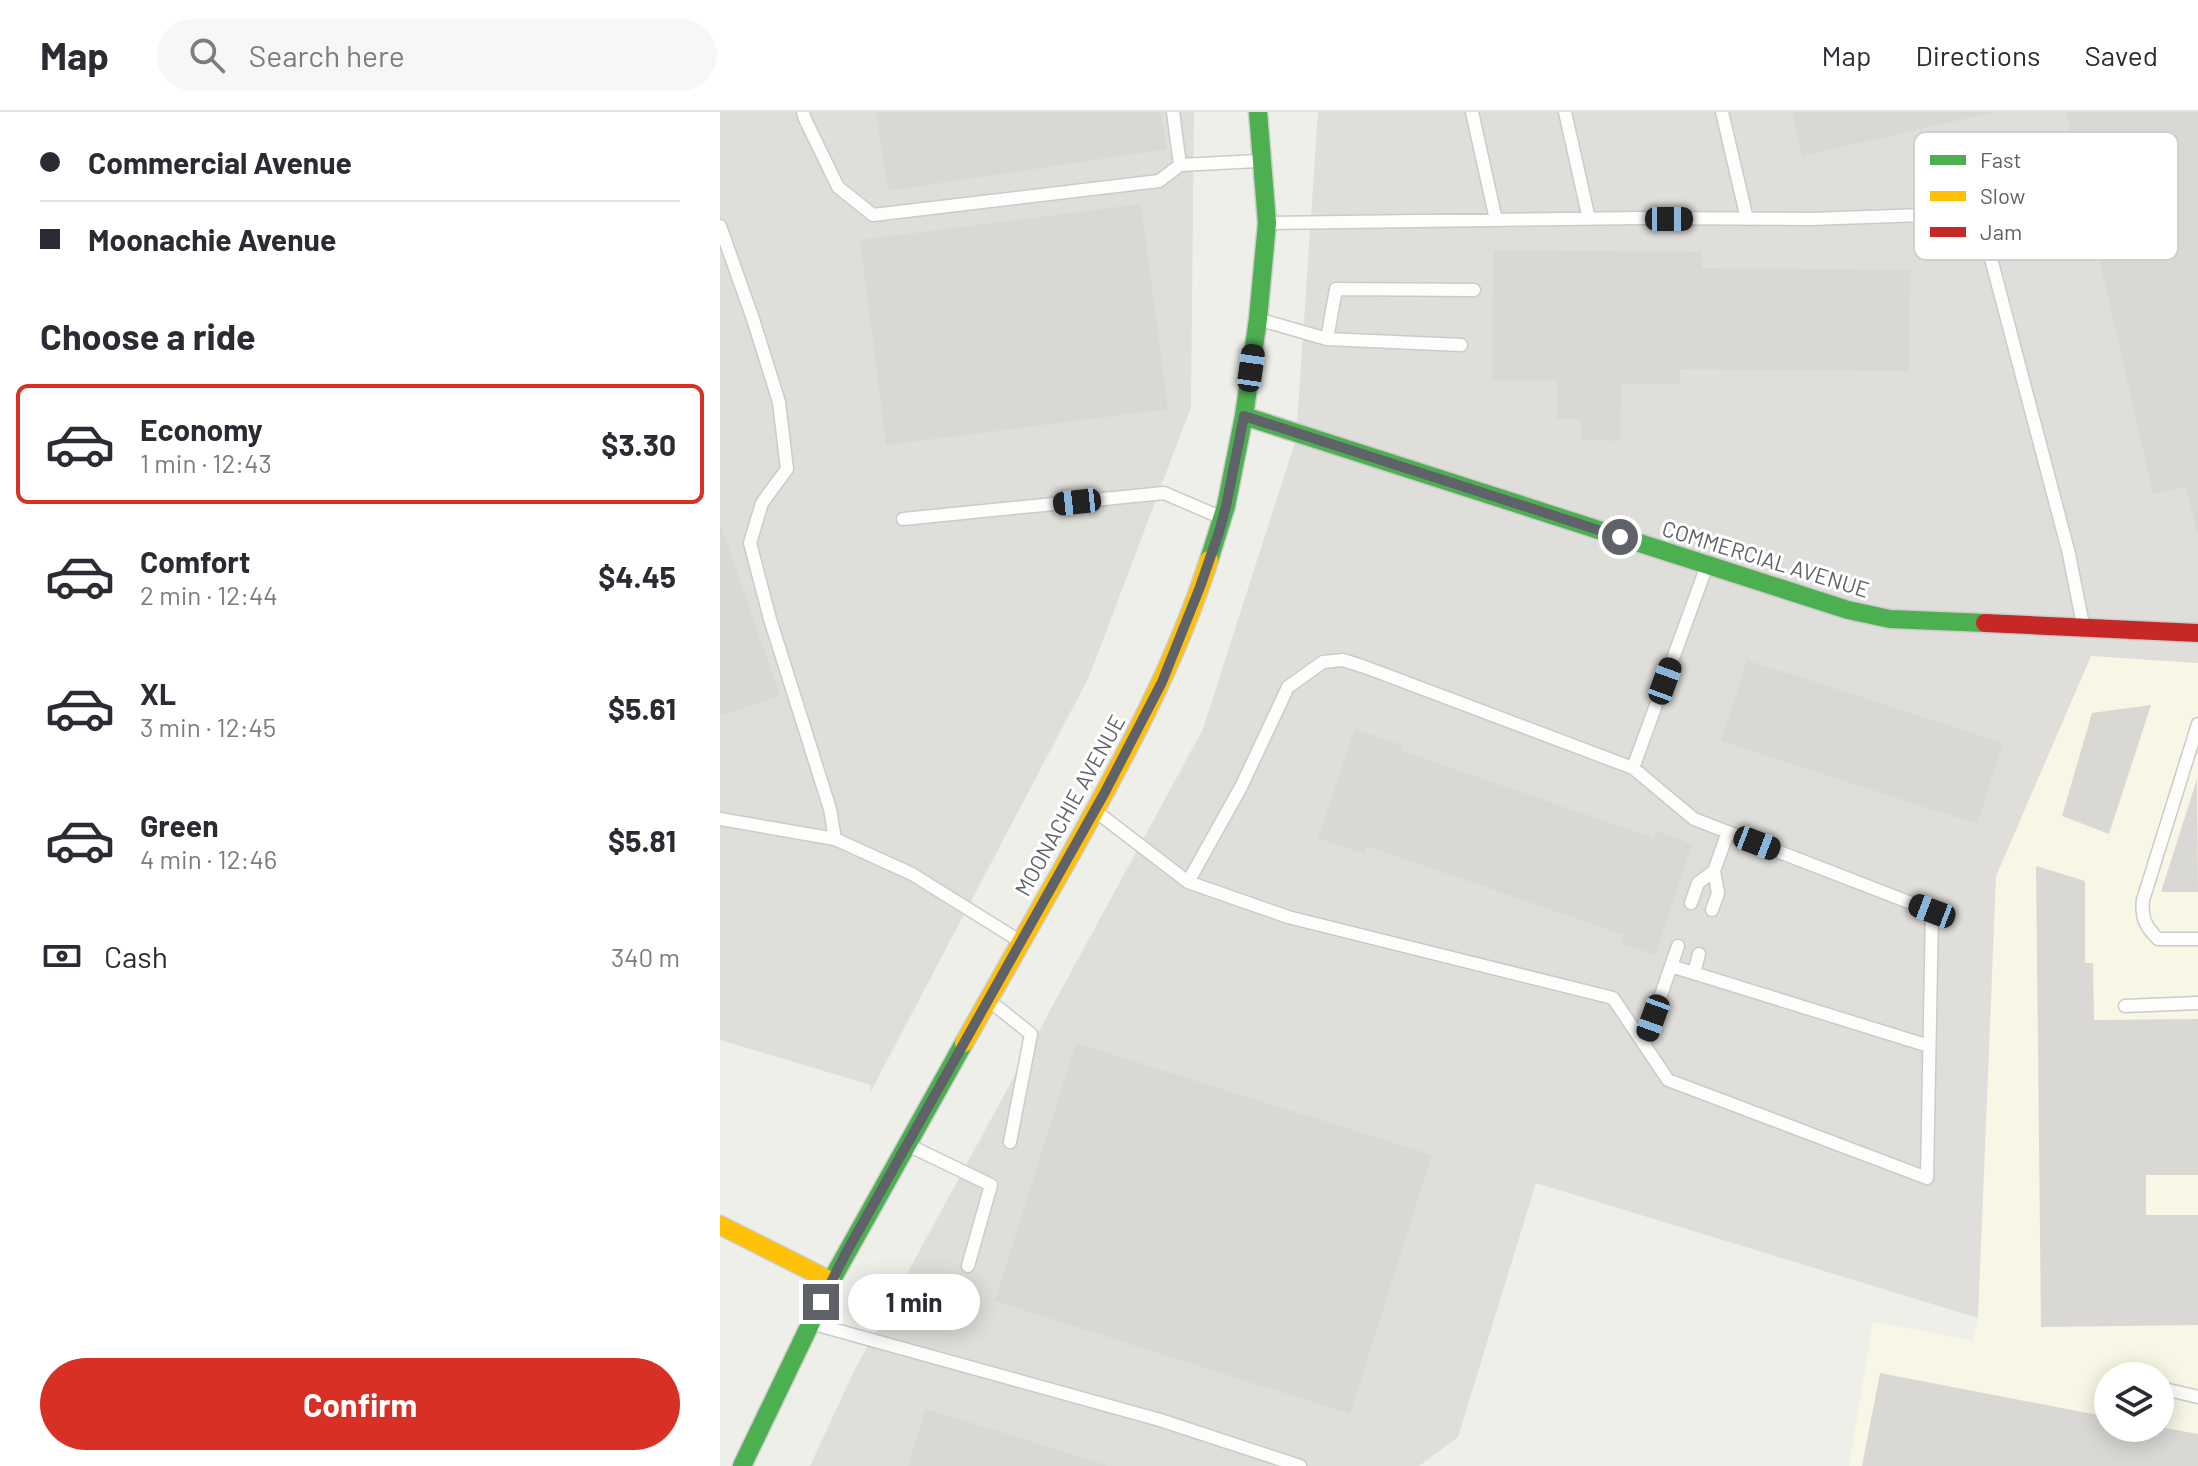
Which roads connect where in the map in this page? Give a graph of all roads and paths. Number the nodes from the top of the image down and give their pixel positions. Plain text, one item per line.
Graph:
1 (803, 112) edge
2 (1173, 112) edge
3 (1258, 112) edge
4 (1472, 112) edge
5 (1565, 112) edge
6 (1722, 112) edge
7 (1261, 161) junction
8 (1180, 165) junction
9 (1914, 215) edge
10 (1589, 219) junction
11 (1747, 219) junction
12 (1496, 220) junction
13 (1267, 223) junction
14 (720, 226) edge
15 (1991, 260) edge
16 (1474, 290) dead end
17 (1258, 319) junction
18 (1327, 339) junction
19 (1461, 345) dead end
20 (1244, 416) junction
21 (903, 519) dead end
22 (1222, 519) junction
23 (1707, 565) junction
24 (2084, 628) junction
25 (2198, 633) edge
26 (2198, 724) edge
27 (1633, 768) junction
28 (1095, 811) junction
29 (720, 819) edge
30 (1728, 832) junction
31 (835, 839) junction
32 (1714, 871) junction
33 (1188, 882) junction
34 (1691, 903) dead end
35 (1712, 910) dead end
36 (2198, 939) edge
37 (1021, 942) junction
38 (1678, 946) dead end
39 (1699, 954) dead end
40 (1671, 966) junction
41 (1694, 973) junction
42 (988, 1000) junction
43 (2198, 1003) edge
44 (2125, 1006) dead end
45 (1644, 1044) junction
46 (1929, 1046) junction
47 (1010, 1142) dead end
48 (907, 1145) junction
49 (720, 1225) edge
50 (968, 1266) dead end
51 (831, 1281) junction
52 (811, 1323) junction
53 (2174, 1391) edge
54 (2198, 1397) edge
55 (742, 1466) edge
56 (1300, 1466) edge

1 - 8 lane
2 - 8 lane
3 - 7 main road, MOONACHIE AVENUE
4 - 12 lane
5 - 10 lane
6 - 11 lane
7 - 8 lane
7 - 13 main road, MOONACHIE AVENUE
9 - 11 lane
10 - 11 lane
10 - 12 lane
12 - 13 lane
13 - 17 main road, MOONACHIE AVENUE
14 - 31 lane
15 - 24 lane
16 - 18 lane
17 - 18 lane
17 - 20 main road, MOONACHIE AVENUE
18 - 19 lane
20 - 22 main road, MOONACHIE AVENUE
20 - 23 main road, COMMERCIAL AVENUE
21 - 22 lane
22 - 28 main road, MOONACHIE AVENUE
23 - 24 main road, COMMERCIAL AVENUE
23 - 27 lane
24 - 25 main road, COMMERCIAL AVENUE
26 - 36 lane
27 - 30 lane
27 - 33 lane
28 - 33 lane
28 - 37 main road, MOONACHIE AVENUE
29 - 31 lane
30 - 32 lane
30 - 46 lane
31 - 37 lane
32 - 34 lane
32 - 35 lane
33 - 45 lane
37 - 42 main road, MOONACHIE AVENUE
38 - 40 lane
39 - 41 lane
40 - 41 lane
40 - 45 lane
41 - 46 lane
42 - 47 lane
42 - 48 main road, MOONACHIE AVENUE
43 - 44 lane
45 - 46 lane
48 - 50 lane
48 - 51 main road, MOONACHIE AVENUE
49 - 51 main road
51 - 52 main road, MOONACHIE AVENUE
52 - 55 main road, MOONACHIE AVENUE
52 - 56 lane
53 - 54 lane

